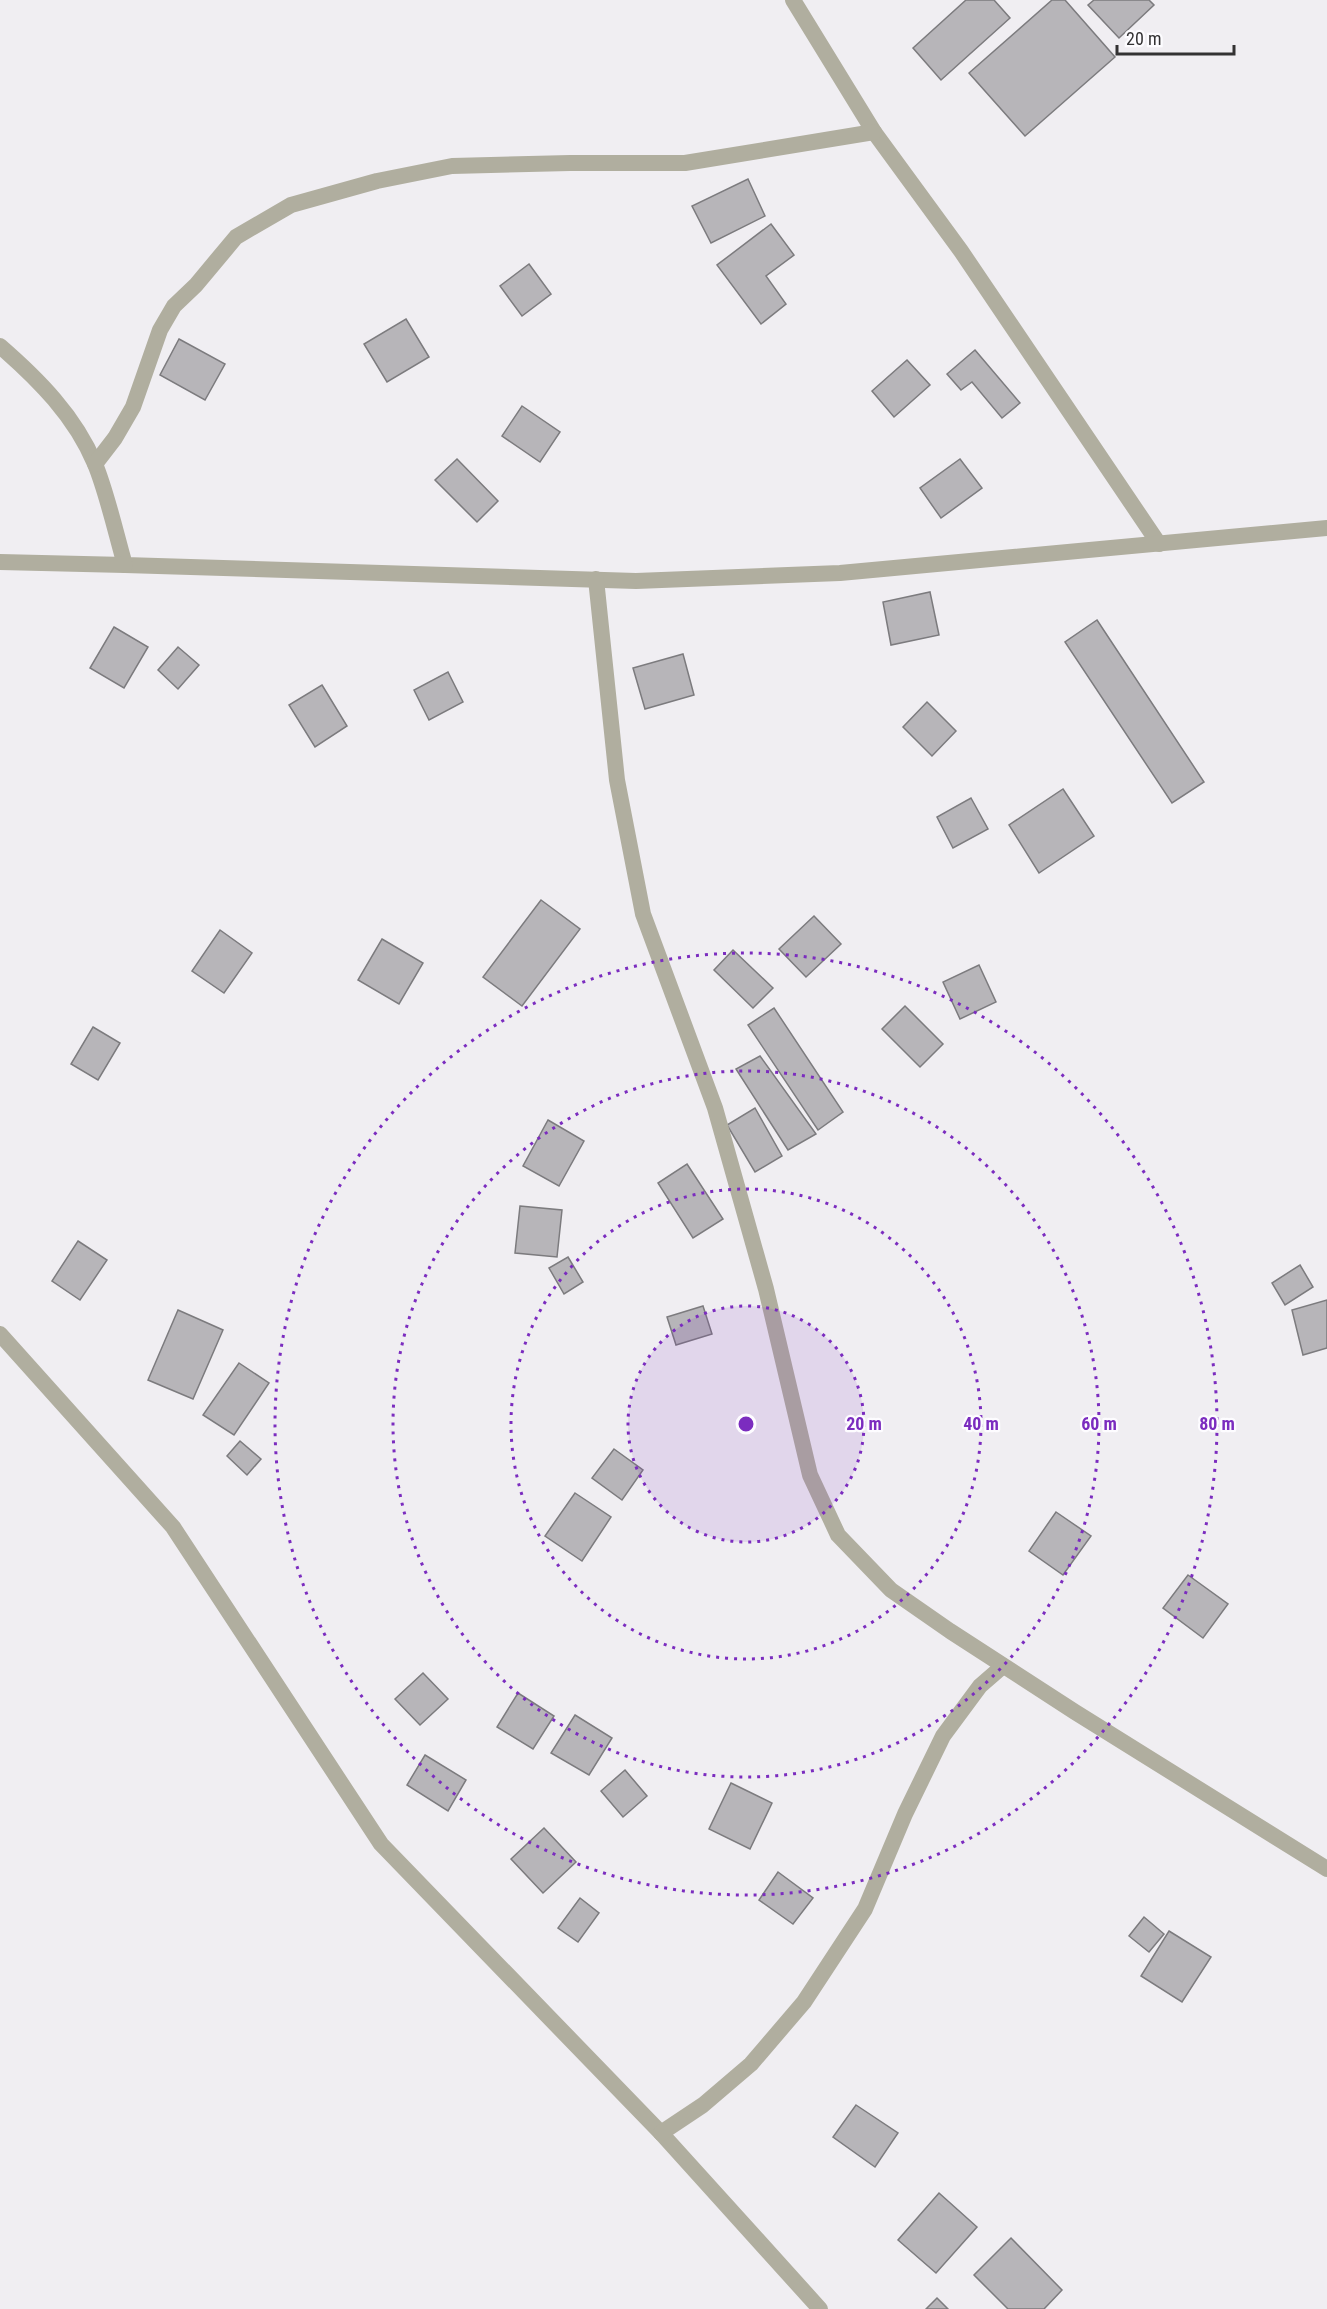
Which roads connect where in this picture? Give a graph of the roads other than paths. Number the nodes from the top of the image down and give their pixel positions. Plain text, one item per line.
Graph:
1 (793, 0) edge
2 (874, 132) junction
3 (0, 346) edge
4 (95, 464) junction
5 (1327, 528) edge
6 (1159, 544) junction
7 (0, 562) edge
8 (125, 566) junction
9 (596, 579) junction
10 (0, 1334) edge
11 (1003, 1666) junction
12 (1327, 1869) edge
13 (661, 2133) junction
14 (820, 2309) edge

1 - 2 street
2 - 4 street
2 - 6 street
3 - 4 street
4 - 8 street
5 - 6 street
6 - 9 street
7 - 8 street
8 - 9 street
9 - 11 street
10 - 13 street
11 - 12 street
11 - 13 street
13 - 14 street

